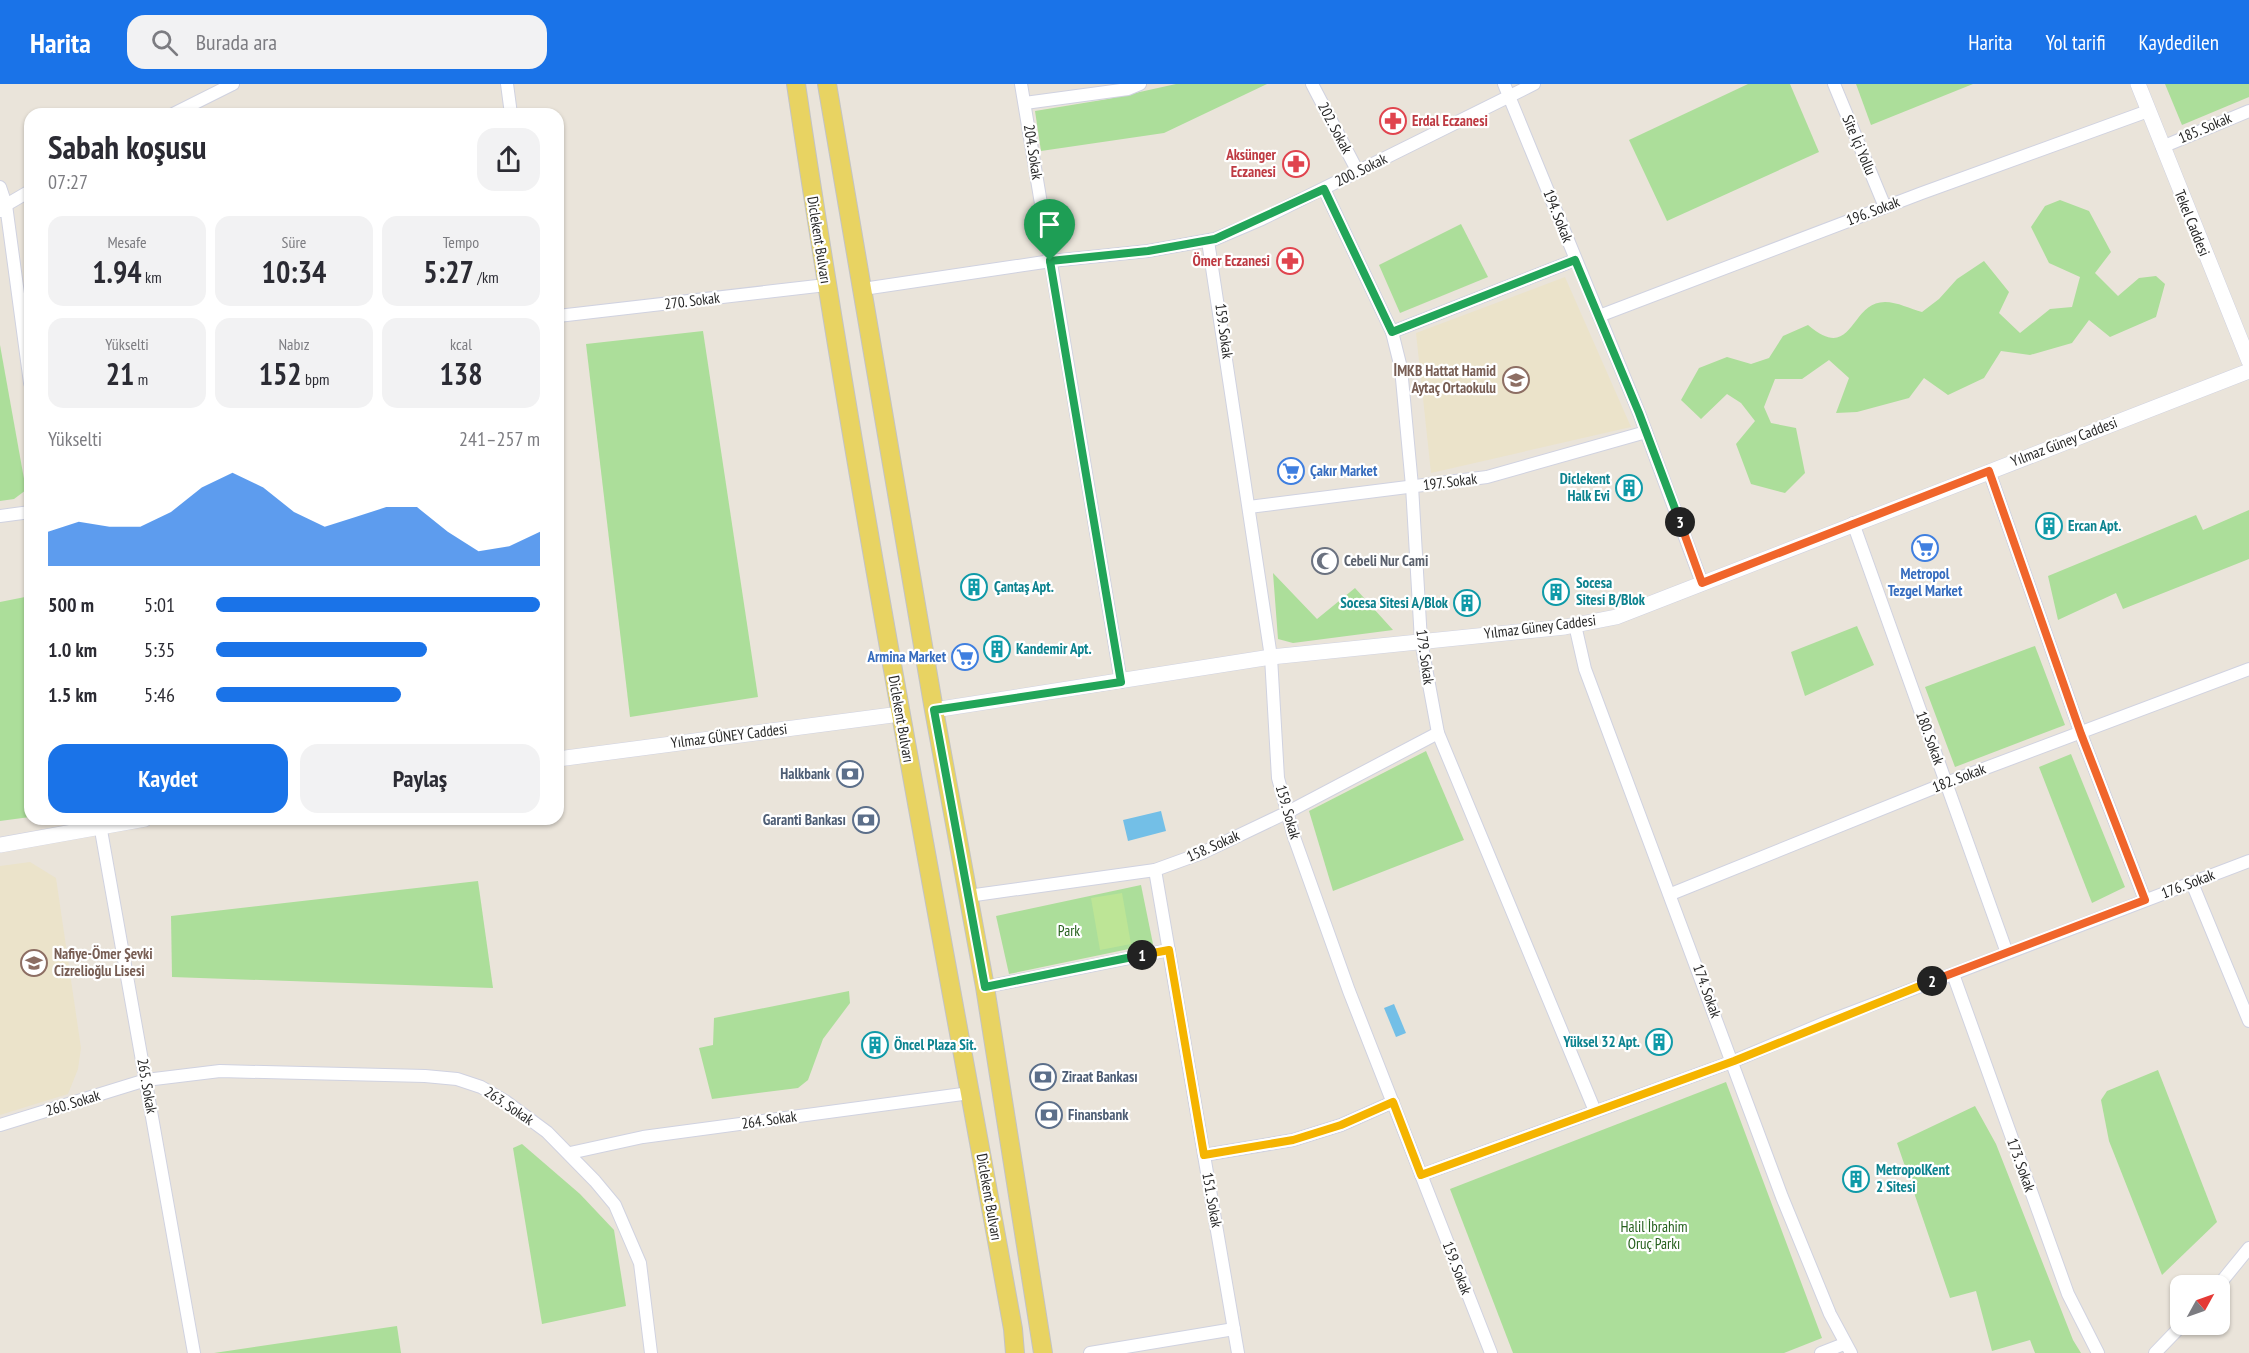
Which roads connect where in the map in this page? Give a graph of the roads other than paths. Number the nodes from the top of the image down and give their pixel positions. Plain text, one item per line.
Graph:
1 (233, 84) edge
2 (507, 84) edge
3 (796, 84) edge
4 (826, 84) edge
5 (1021, 84) edge
6 (1140, 84) edge
7 (1312, 84) edge
8 (1504, 84) edge
9 (1534, 84) edge
10 (1834, 84) edge
11 (2138, 84) edge
12 (1106, 88) edge
13 (1510, 96) junction
14 (1025, 103) junction
15 (185, 108) edge
16 (510, 108) edge
17 (2148, 111) junction
18 (2249, 111) edge
19 (2162, 147) junction
20 (1358, 172) junction
21 (0, 187) edge
22 (1324, 189) junction
23 (24, 195) edge
24 (1885, 207) junction
25 (3, 208) edge
26 (1208, 241) junction
27 (1575, 260) junction
28 (1050, 261) junction
29 (826, 285) junction
30 (863, 289) junction
31 (564, 315) edge
32 (1599, 316) junction
33 (1392, 332) junction
34 (2246, 343) edge
35 (24, 344) edge
36 (2249, 361) edge
37 (2249, 371) edge
38 (1646, 432) junction
39 (1989, 471) junction
40 (1412, 486) junction
41 (1249, 507) junction
42 (24, 513) edge
43 (0, 516) edge
44 (1853, 523) junction
45 (1702, 583) junction
46 (1575, 625) junction
47 (1420, 641) junction
48 (1271, 657) junction
49 (2249, 669) edge
50 (1121, 682) junction
51 (934, 710) junction
52 (900, 714) junction
53 (1438, 733) junction
54 (2081, 734) junction
55 (564, 758) edge
56 (1946, 783) junction
57 (1288, 812) junction
58 (90, 825) edge
59 (99, 825) edge
60 (0, 845) edge
61 (2249, 861) edge
62 (1155, 870) junction
63 (2192, 883) junction
64 (1671, 894) junction
65 (968, 896) junction
66 (2145, 900) junction
67 (1169, 950) junction
68 (2007, 953) junction
69 (1953, 974) junction
70 (985, 987) junction
71 (2249, 1021) edge
72 (1734, 1061) junction
73 (146, 1080) junction
74 (970, 1093) junction
75 (1393, 1102) junction
76 (1595, 1111) junction
77 (0, 1125) edge
78 (570, 1154) junction
79 (1204, 1155) junction
80 (1421, 1175) junction
81 (2249, 1248) edge
82 (2227, 1275) edge
83 (1234, 1329) junction
84 (2172, 1335) edge
85 (1848, 1348) edge
86 (194, 1353) edge
87 (651, 1353) edge
88 (1015, 1353) edge
89 (1043, 1353) edge
90 (1090, 1353) edge
91 (1238, 1353) edge
92 (1491, 1353) edge
93 (1821, 1353) edge
94 (2098, 1353) edge
95 (2155, 1353) edge

1 - 15 street
2 - 16 street
3 - 29 main road, Diclekent Bulvarı
4 - 30 main road, Diclekent Bulvarı
5 - 14 street, 204. Sokak
6 - 12 street
7 - 20 street, 202. Sokak
8 - 13 street, 194. Sokak
9 - 13 street, 200. Sokak
10 - 24 street, Site İçi Yollu
11 - 17 street, Tekel Caddesi
12 - 14 street
13 - 20 street, 200. Sokak
13 - 27 street, 194. Sokak
14 - 28 street, 204. Sokak
17 - 19 street, Tekel Caddesi
17 - 24 street, 196. Sokak
18 - 19 street, 185. Sokak
19 - 34 street, Tekel Caddesi
20 - 22 street, 200. Sokak
21 - 25 street
22 - 26 street, 200. Sokak
22 - 33 street, 179. Sokak
23 - 25 street
24 - 32 street, 196. Sokak
25 - 35 street
26 - 28 street, 200. Sokak
26 - 41 street, 159. Sokak
27 - 32 street, 194. Sokak
27 - 33 street
28 - 30 street, 200. Sokak
28 - 50 street, 204. Sokak
29 - 31 street, 270. Sokak
29 - 52 main road, Diclekent Bulvarı
30 - 51 main road, Diclekent Bulvarı
32 - 38 street, 194. Sokak
33 - 40 street, 179. Sokak
34 - 36 street, Tekel Caddesi
37 - 39 street, Yılmaz Güney Caddesi
38 - 40 street, 197. Sokak
38 - 45 street, 194. Sokak
39 - 44 street, Yılmaz Güney Caddesi
39 - 54 street
40 - 41 street, 197. Sokak
40 - 47 street, 179. Sokak
41 - 48 street, 159. Sokak
42 - 43 street
44 - 45 street, Yılmaz Güney Caddesi
44 - 56 street, 180. Sokak
45 - 46 street, Yılmaz Güney Caddesi
46 - 47 street, Yılmaz Güney Caddesi
46 - 64 street, 174. Sokak
47 - 48 street, Yılmaz Güney Caddesi
47 - 53 street, 179. Sokak
48 - 50 street, Yılmaz Güney Caddesi
48 - 57 street, 159. Sokak
49 - 54 street, 182. Sokak
50 - 51 street, Yılmaz Güney Caddesi
51 - 65 main road, Diclekent Bulvarı
52 - 55 street, Yılmaz GÜNEY Caddesi
52 - 74 main road, Diclekent Bulvarı
53 - 57 street, 158. Sokak
53 - 76 street, 179. Sokak
54 - 56 street, 182. Sokak
54 - 66 street
56 - 64 street, 182. Sokak
56 - 68 street, 180. Sokak
57 - 62 street, 158. Sokak
57 - 75 street, 159. Sokak
58 - 60 street
59 - 73 street, 265. Sokak
61 - 63 street, 176. Sokak
62 - 65 street, 158. Sokak
62 - 67 street, 151. Sokak
63 - 66 street, 176. Sokak
63 - 71 street
64 - 72 street, 174. Sokak
65 - 70 main road, Diclekent Bulvarı
66 - 68 street, 176. Sokak
67 - 70 street
67 - 79 street, 151. Sokak
68 - 69 street, 176. Sokak
69 - 72 street, 176. Sokak
69 - 94 street, 173. Sokak
70 - 89 main road, Diclekent Bulvarı
72 - 76 street, 176. Sokak
72 - 85 street, 174. Sokak
73 - 77 street, 260. Sokak
73 - 78 street, 263. Sokak
73 - 86 street, 265. Sokak
74 - 78 street, 264. Sokak
74 - 88 main road, Diclekent Bulvarı
75 - 79 street
75 - 80 street, 159. Sokak
76 - 80 street, 176. Sokak
78 - 87 street, 263. Sokak
79 - 83 street, 151. Sokak
80 - 92 street, 159. Sokak
81 - 82 street
83 - 90 street
83 - 91 street, 151. Sokak
84 - 95 street
85 - 93 street

